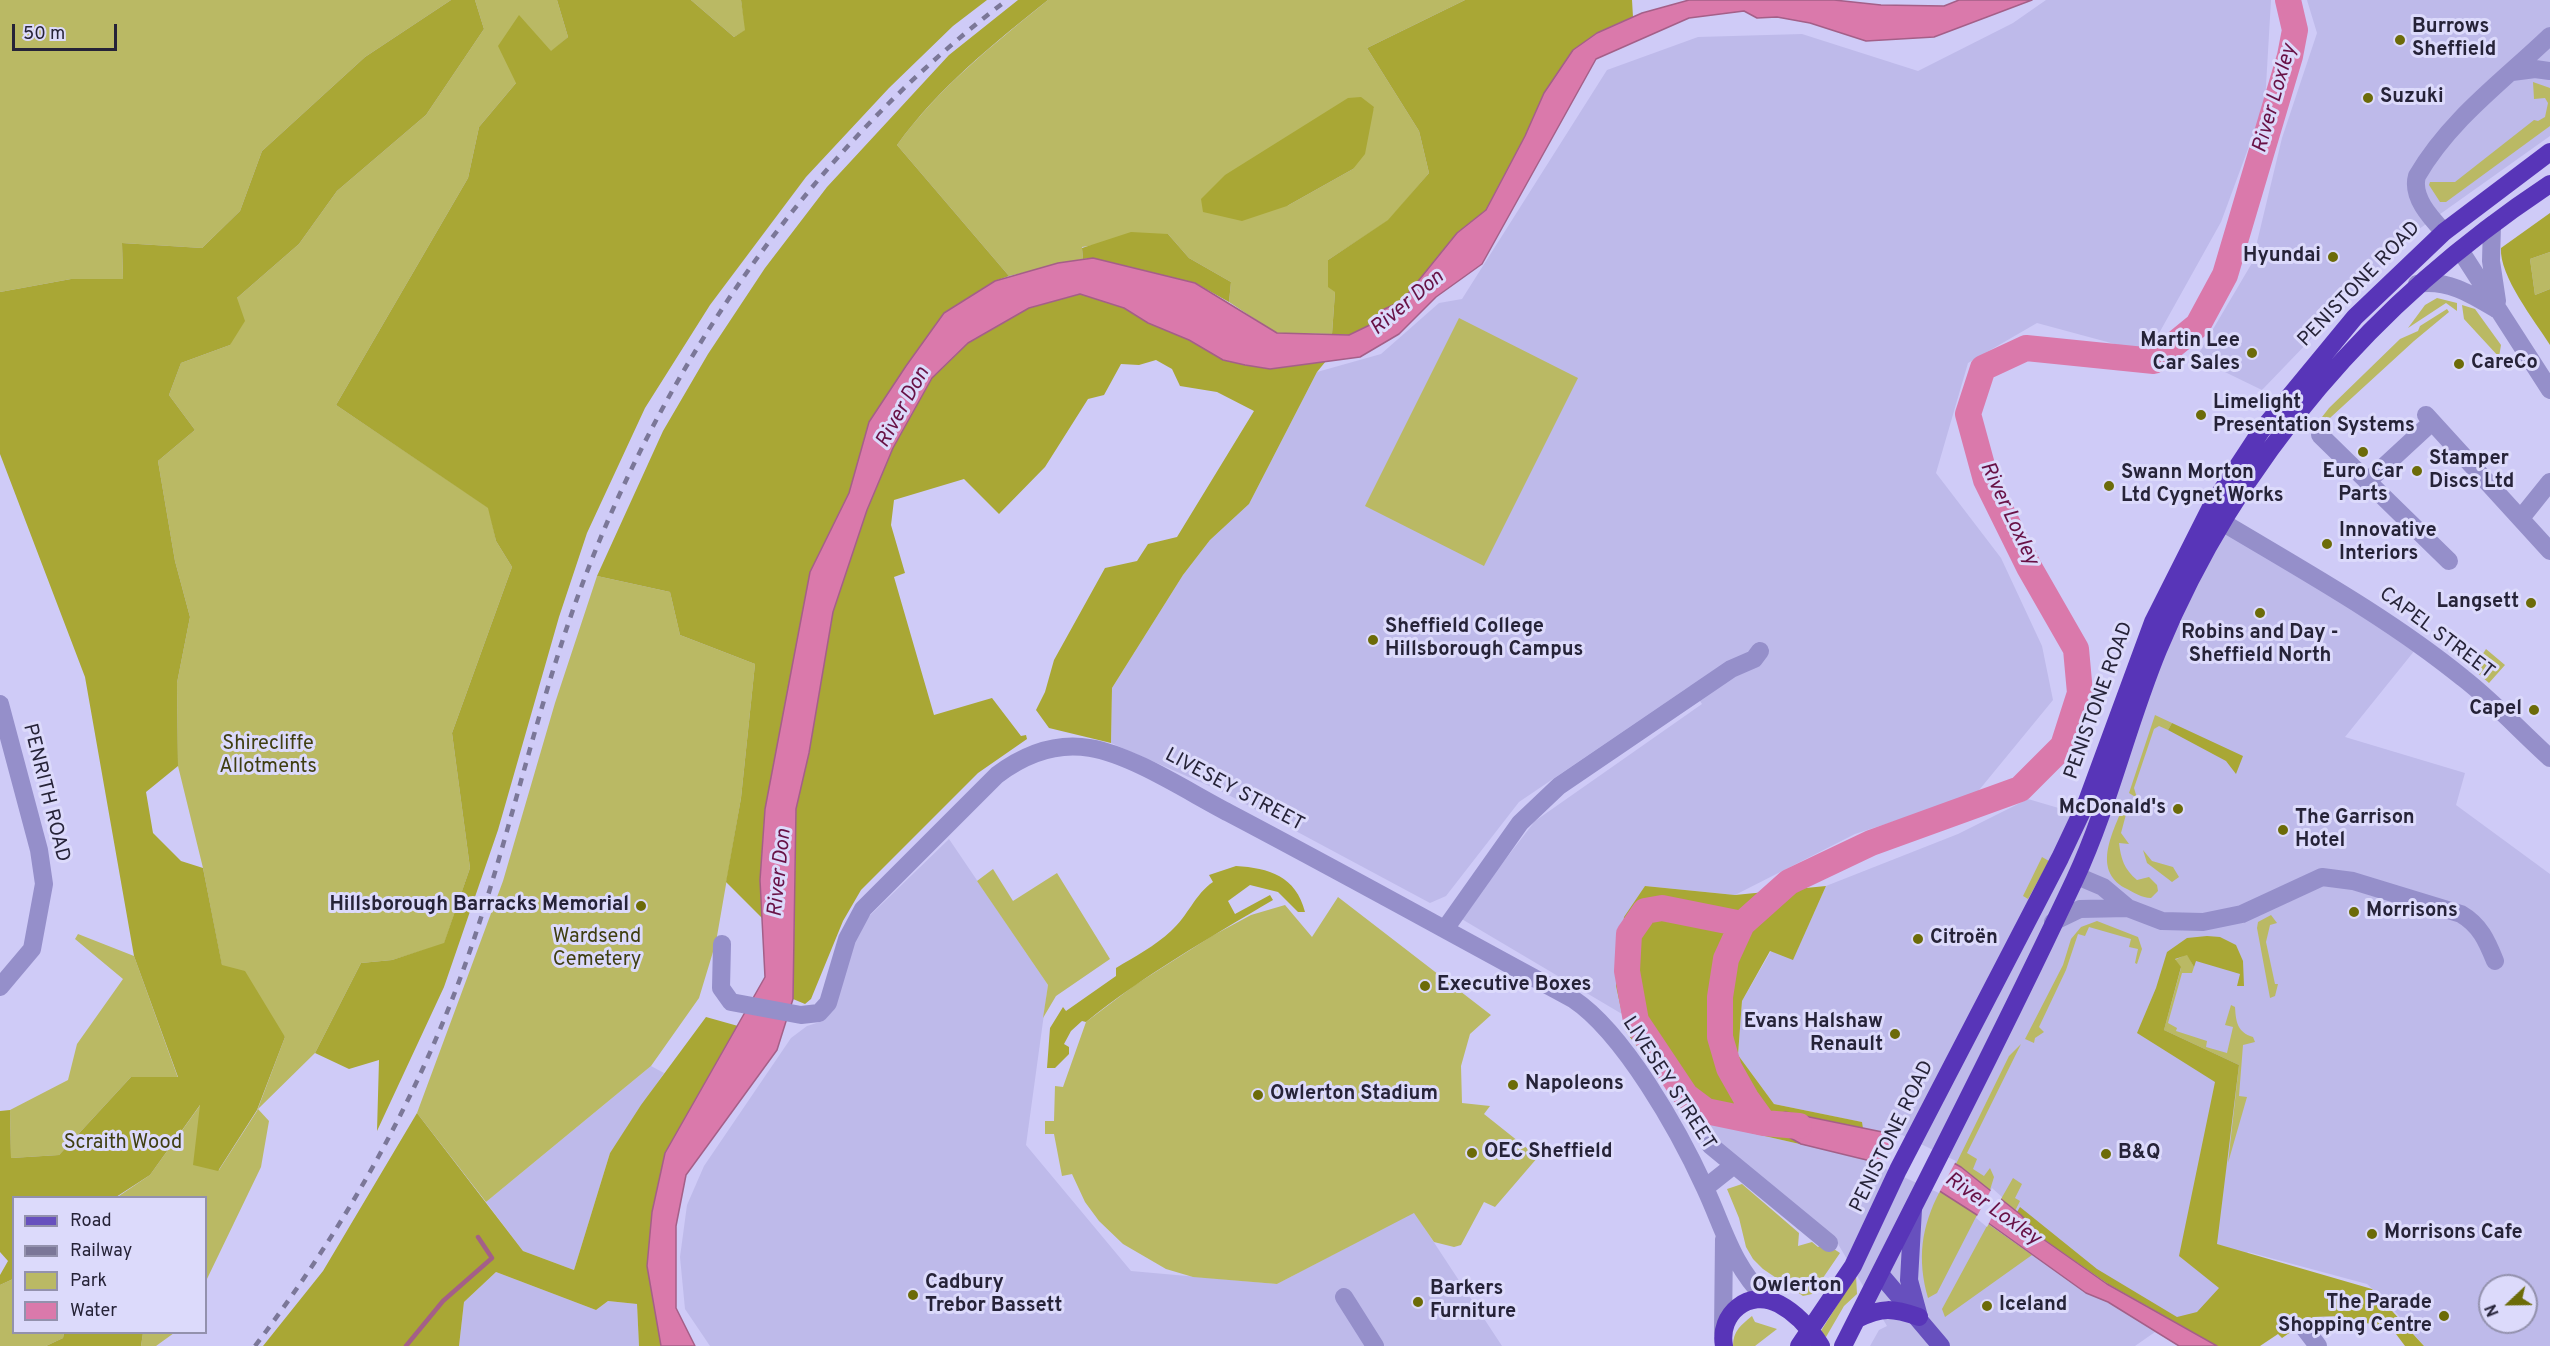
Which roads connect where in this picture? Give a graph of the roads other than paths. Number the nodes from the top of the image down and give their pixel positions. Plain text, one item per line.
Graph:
1 (2550, 36) edge
2 (2550, 71) edge
3 (2512, 72) junction
4 (2550, 152) edge
5 (2550, 184) edge
6 (2492, 225) junction
7 (2444, 232) junction
8 (2460, 250) junction
9 (2417, 284) junction
10 (2500, 312) junction
11 (2550, 390) edge
12 (2320, 435) dead end
13 (2367, 482) junction
14 (2550, 482) edge
15 (2521, 518) junction
16 (2223, 522) junction
17 (2550, 551) edge
18 (2449, 561) dead end
19 (1760, 651) dead end
20 (0, 706) edge
21 (2550, 758) edge
22 (2077, 876) junction
23 (2128, 908) junction
24 (2033, 911) junction
25 (2053, 922) junction
26 (1445, 929) junction
27 (722, 944) dead end
28 (2495, 961) dead end
29 (0, 987) edge
30 (1710, 1145) dead end
31 (1734, 1165) junction
32 (1705, 1188) junction
33 (1913, 1209) junction
34 (1869, 1236) junction
35 (1724, 1239) junction
36 (1829, 1243) dead end
37 (1880, 1274) junction
38 (1344, 1297) dead end
39 (1766, 1299) junction
40 (1919, 1317) junction
41 (1857, 1319) junction
42 (2305, 1329) dead end
43 (1810, 1330) junction
44 (1723, 1339) edge
45 (1375, 1346) edge
46 (1799, 1346) edge
47 (1821, 1346) edge
48 (1843, 1346) edge
49 (1941, 1346) edge
50 (2318, 1346) edge

1 - 3 street, PENISTONE ROAD
2 - 3 street
3 - 7 street, PENISTONE ROAD
4 - 7 highway, PENISTONE ROAD
5 - 6 highway, PENISTONE ROAD
6 - 8 highway, PENISTONE ROAD
6 - 10 street
7 - 8 highway
7 - 24 highway, PENISTONE ROAD
8 - 9 highway, PENISTONE ROAD
8 - 10 street
9 - 10 street
9 - 16 highway, PENISTONE ROAD
10 - 11 street
12 - 13 street
13 - 15 street
13 - 18 street
14 - 15 street
15 - 17 street
16 - 21 street, CAPEL STREET
16 - 22 highway, PENISTONE ROAD
19 - 26 street
20 - 29 street, PENRITH ROAD
22 - 23 street
22 - 24 highway
22 - 25 highway, PENISTONE ROAD
23 - 25 street
23 - 28 street
24 - 34 highway, PENISTONE ROAD
25 - 33 highway, PENISTONE ROAD
26 - 27 street, LIVESEY STREET
26 - 32 street, LIVESEY STREET
30 - 31 street, LIVESEY STREET
31 - 32 street, LIVESEY STREET
31 - 36 street, LIVESEY STREET
32 - 35 street, LIVESEY STREET
33 - 37 highway, PENISTONE ROAD
33 - 40 main road
34 - 37 highway
34 - 43 highway, PENISTONE ROAD
35 - 39 street, LIVESEY STREET
35 - 44 street, LIVESEY STREET
37 - 40 main road
37 - 41 highway, PENISTONE ROAD
38 - 45 street
39 - 43 highway
39 - 44 highway
40 - 41 highway
40 - 49 main road
41 - 48 highway, PENISTONE ROAD
42 - 50 street
43 - 46 highway, PENISTONE ROAD
43 - 47 highway

